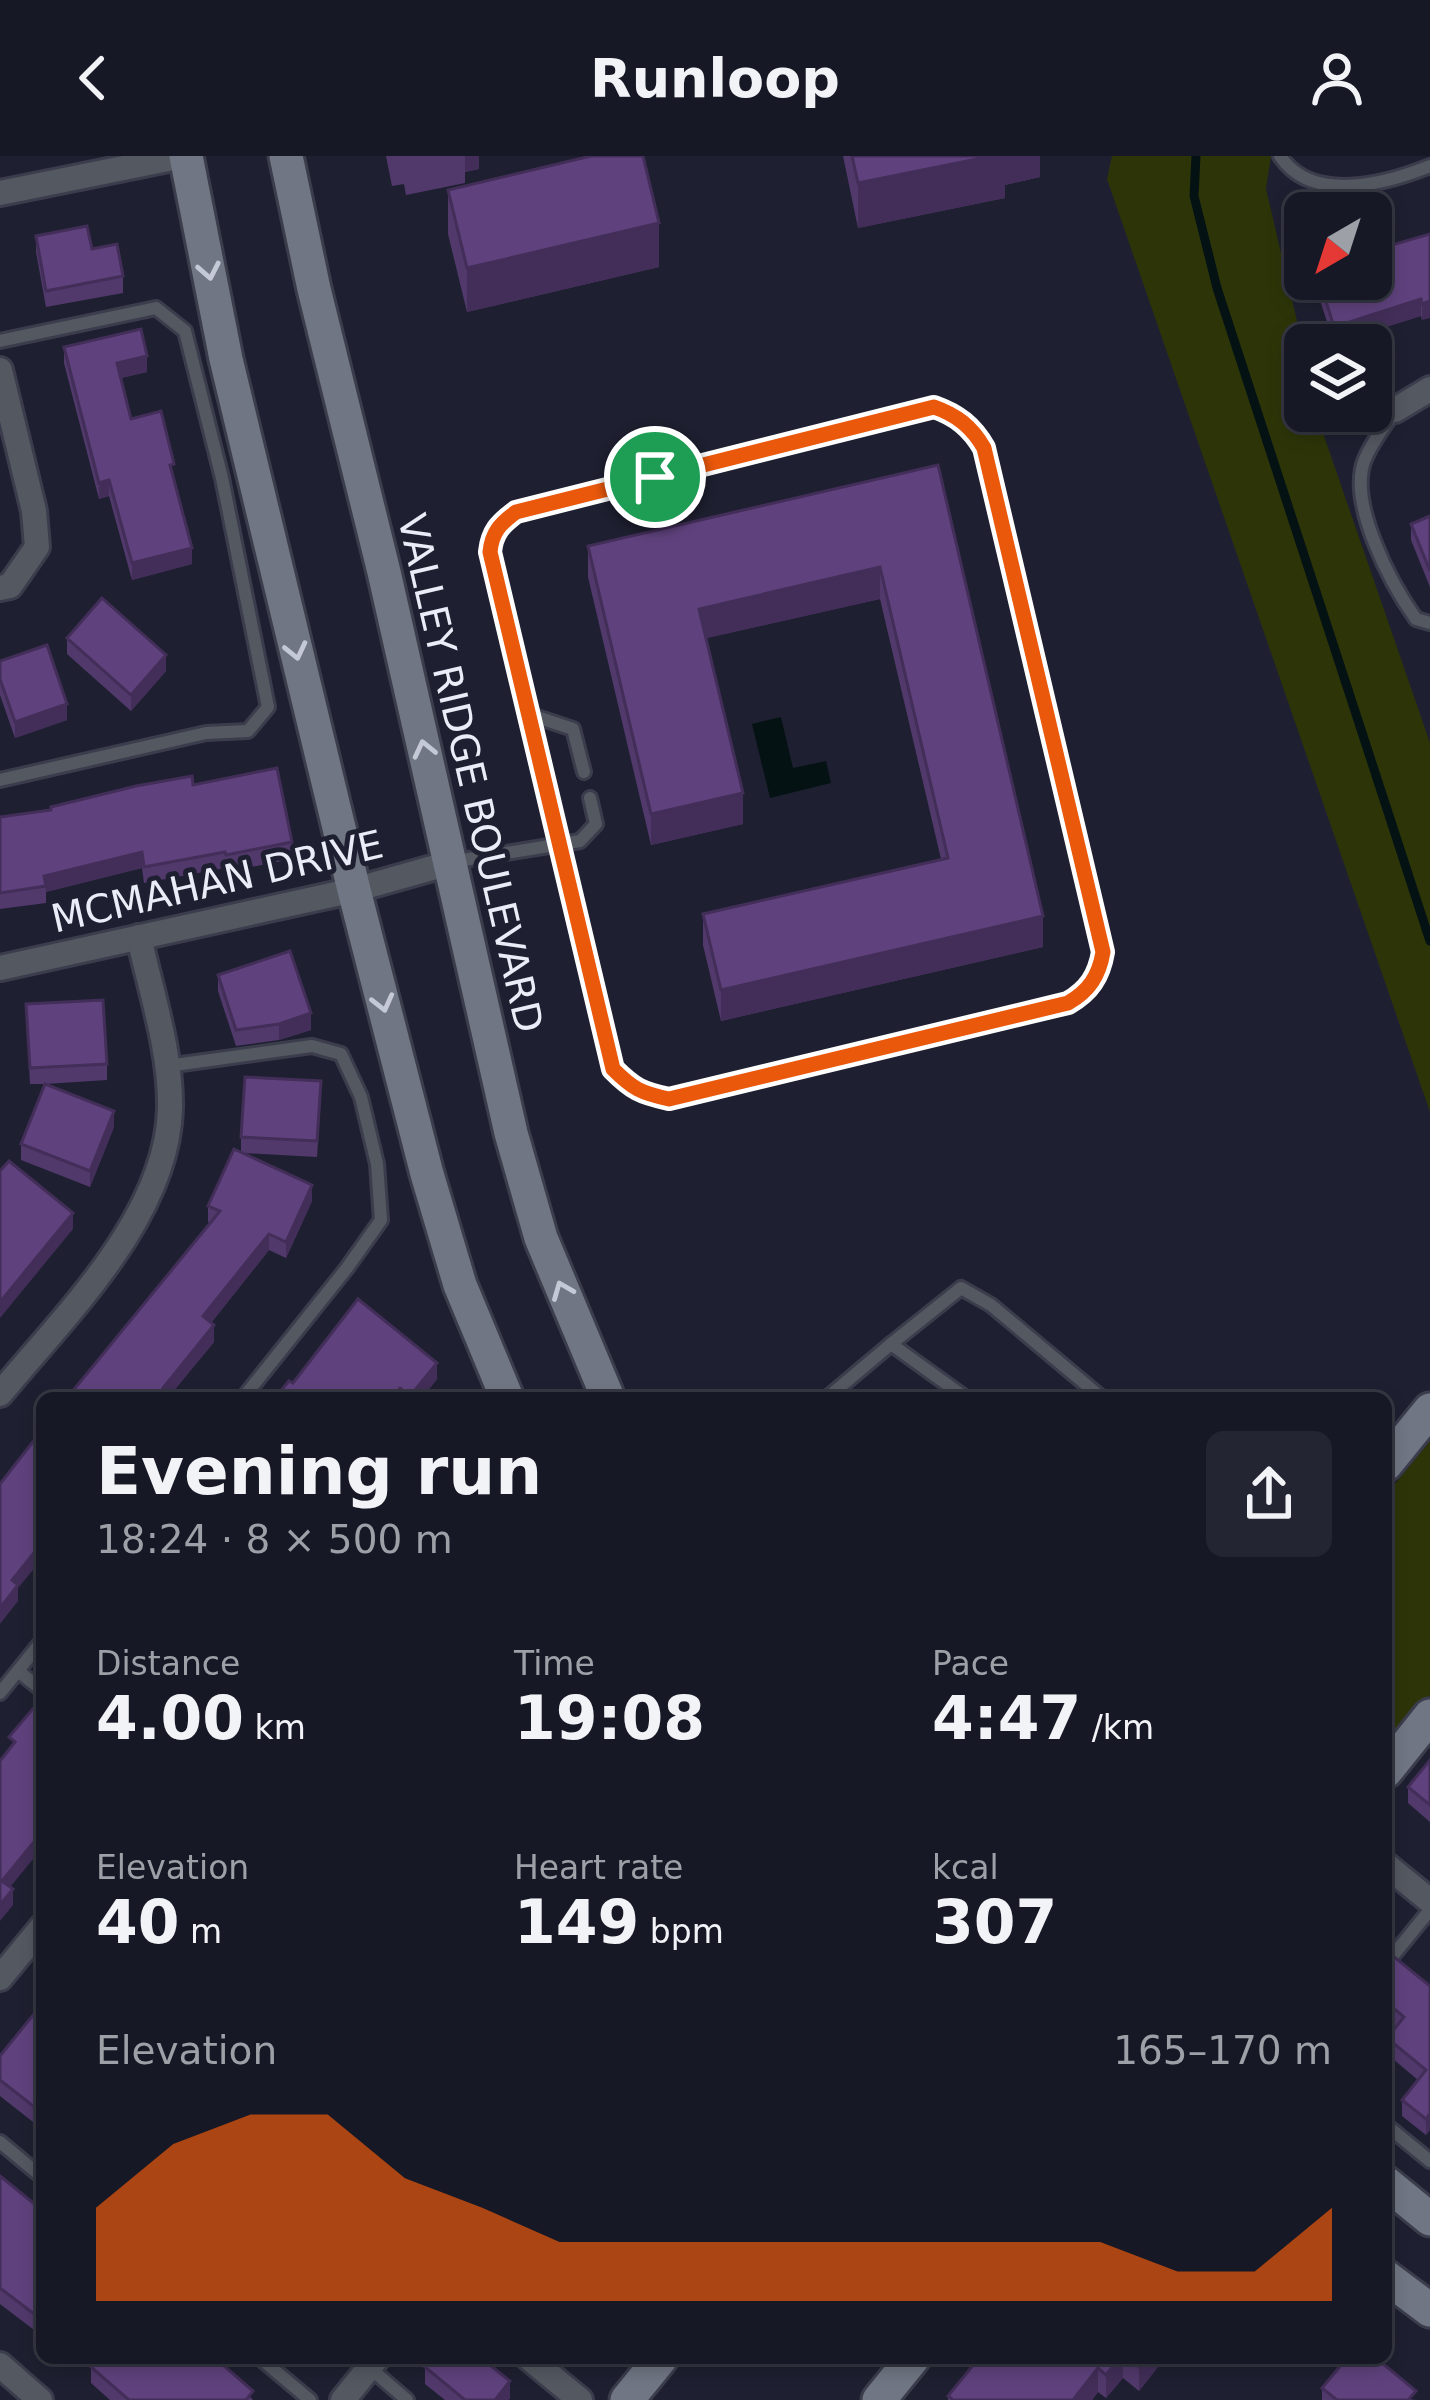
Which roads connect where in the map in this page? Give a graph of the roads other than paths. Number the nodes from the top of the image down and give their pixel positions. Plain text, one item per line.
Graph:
1 (185, 156) edge
2 (286, 156) edge
3 (1280, 156) edge
4 (1430, 166) edge
5 (0, 193) edge
6 (0, 341) edge
7 (1, 376) edge
8 (1430, 389) edge
9 (1395, 410) joint
10 (0, 588) edge
11 (1430, 622) edge
12 (528, 714) junction
13 (584, 772) dead end
14 (0, 780) edge
15 (590, 799) dead end
16 (560, 845) junction
17 (450, 862) junction
18 (354, 890) junction
19 (139, 937) junction
20 (0, 968) edge
21 (167, 1066) junction
22 (891, 1344) junction
23 (248, 1392) edge
24 (505, 1392) edge
25 (605, 1392) edge
26 (834, 1392) edge
27 (958, 1392) edge
28 (1095, 1392) edge
29 (0, 1394) edge
30 (1430, 1410) edge
31 (1392, 1457) edge
32 (36, 1648) edge
33 (18, 1671) junction
34 (36, 1685) edge
35 (0, 1693) edge
36 (1430, 1716) edge
37 (1392, 1764) edge
38 (1392, 1871) edge
39 (1430, 1906) edge
40 (36, 1942) edge
41 (1392, 1956) edge
42 (0, 1978) edge
43 (1392, 2130) edge
44 (0, 2142) edge
45 (1430, 2161) edge
46 (36, 2172) edge
47 (1392, 2188) edge
48 (1430, 2219) edge
49 (1392, 2282) edge
50 (1430, 2310) edge
51 (267, 2364) edge
52 (372, 2364) edge
53 (374, 2364) edge
54 (536, 2364) edge
55 (656, 2364) edge
56 (908, 2364) edge
57 (0, 2366) edge
58 (40, 2400) edge
59 (310, 2400) edge
60 (343, 2400) edge
61 (407, 2400) edge
62 (580, 2400) edge
63 (627, 2400) edge
64 (879, 2400) edge

1 - 5 street
1 -> 18 main road
17 -> 2 main road, VALLEY RIDGE BOULEVARD
3 - 4 lane
6 - 14 lane
7 - 10 street
8 - 9 street
9 - 11 lane
12 - 13 lane
12 - 16 lane
12 - 16 lane
15 - 16 lane
16 - 17 lane
17 - 18 street, MCMAHAN DRIVE
25 -> 17 main road, VALLEY RIDGE BOULEVARD
18 - 19 street, MCMAHAN DRIVE
18 -> 24 main road
19 - 20 street, MCMAHAN DRIVE
19 - 21 street
21 - 23 lane
21 - 29 street
22 - 26 lane
22 - 27 lane
22 - 28 lane
30 - 31 main road
32 - 33 lane
33 - 34 lane
33 - 35 lane
36 - 37 main road
38 - 39 street
39 - 41 lane
40 - 42 street
43 - 45 lane
44 - 46 lane
47 - 48 main road
49 - 50 main road
51 - 59 lane
52 - 60 street
53 - 61 lane
54 - 62 street
55 - 63 main road
56 - 64 main road
57 - 58 street

